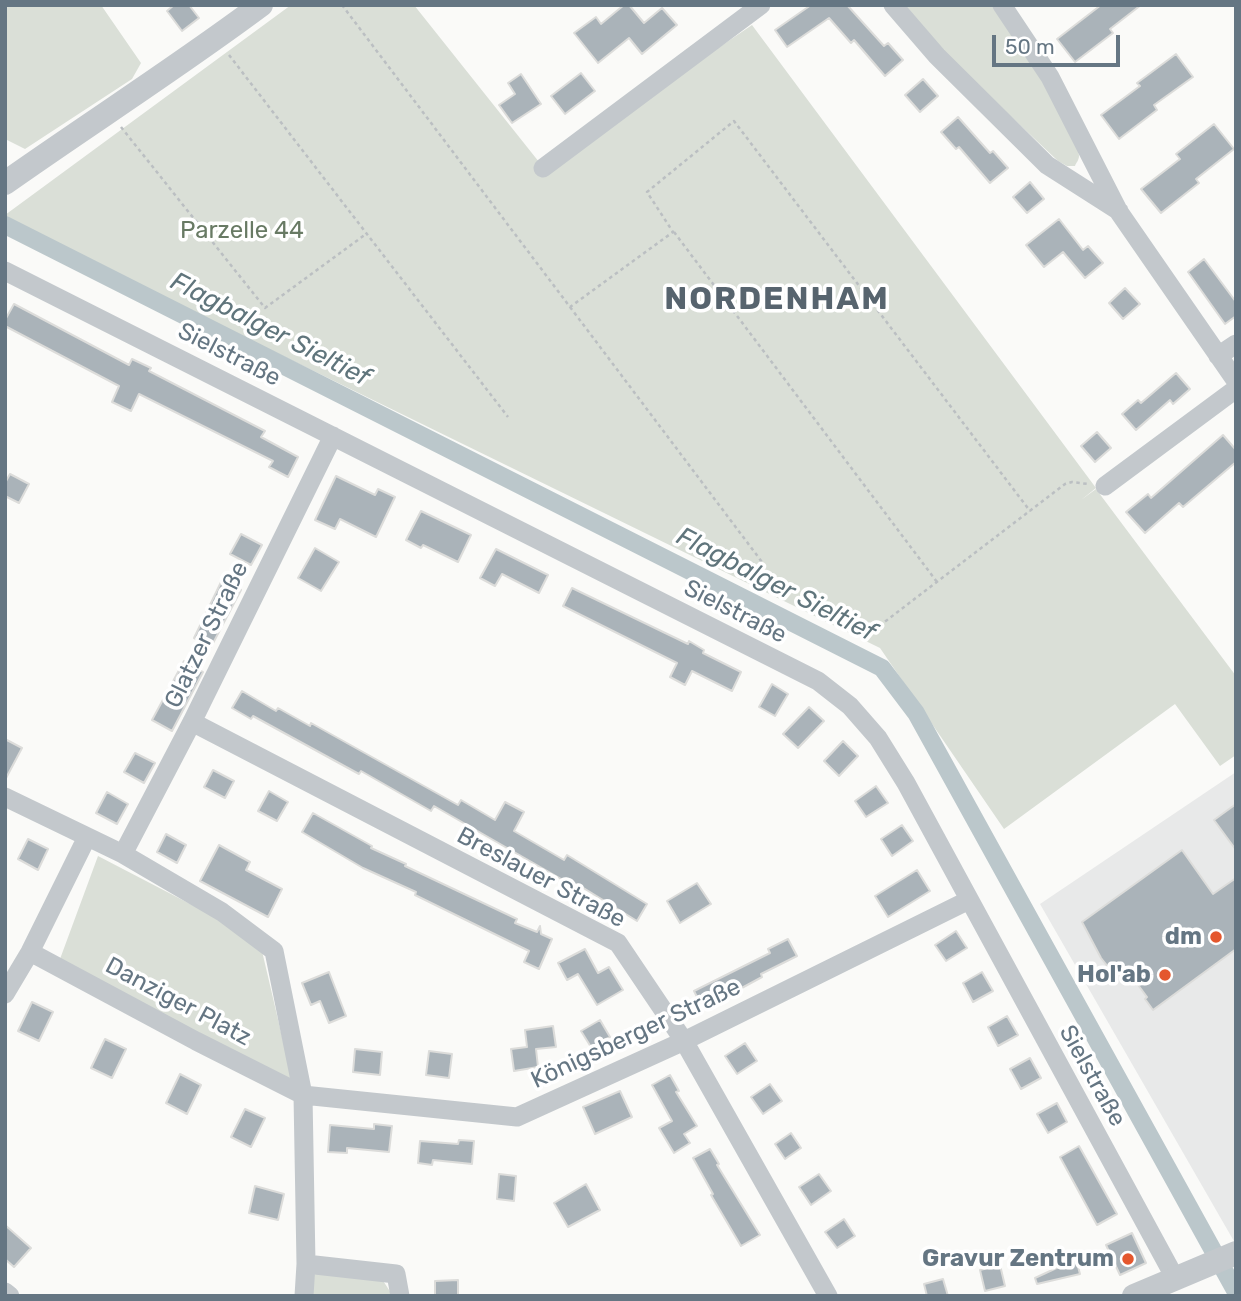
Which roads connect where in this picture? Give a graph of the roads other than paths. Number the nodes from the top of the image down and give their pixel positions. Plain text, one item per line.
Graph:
1 (261, 5) edge
2 (761, 5) edge
3 (893, 5) edge
4 (1002, 5) edge
5 (543, 168) dead end
6 (5, 183) edge
7 (1119, 212) junction
8 (5, 271) edge
9 (1236, 344) edge
10 (1219, 356) junction
11 (1236, 381) edge
12 (1236, 389) edge
13 (333, 436) junction
14 (1105, 486) road end
15 (192, 722) junction
16 (5, 797) edge
17 (87, 837) junction
18 (123, 854) junction
19 (968, 900) junction
20 (30, 952) junction
21 (5, 994) edge
22 (684, 1041) junction
23 (303, 1095) junction
24 (1236, 1253) edge
25 (306, 1264) junction
26 (1186, 1273) junction
27 (5, 1292) edge
28 (10, 1296) edge
29 (304, 1296) edge
30 (400, 1296) edge
31 (828, 1296) edge
32 (1134, 1296) edge

1 - 6 street
2 - 5 street
3 - 7 street
4 - 7 street
7 - 10 street
8 - 13 street, Sielstraße
9 - 10 street
10 - 11 street
12 - 14 street
13 - 15 street, Glatzer Straße
13 - 19 street, Sielstraße
15 - 18 street, Glatzer Straße
15 - 22 street, Breslauer Straße
16 - 17 street, Danziger Platz
17 - 18 street, Danziger Platz
17 - 20 street
18 - 23 street, Danziger Platz
19 - 22 street, Königsberger Straße
19 - 26 street, Sielstraße
20 - 21 street
20 - 23 street, Danziger Platz
22 - 23 street, Königsberger Straße
22 - 31 street, Breslauer Straße
23 - 25 street, Danziger Platz
24 - 26 street
25 - 29 street, Danziger Platz
25 - 30 street
26 - 32 street
27 - 28 street

